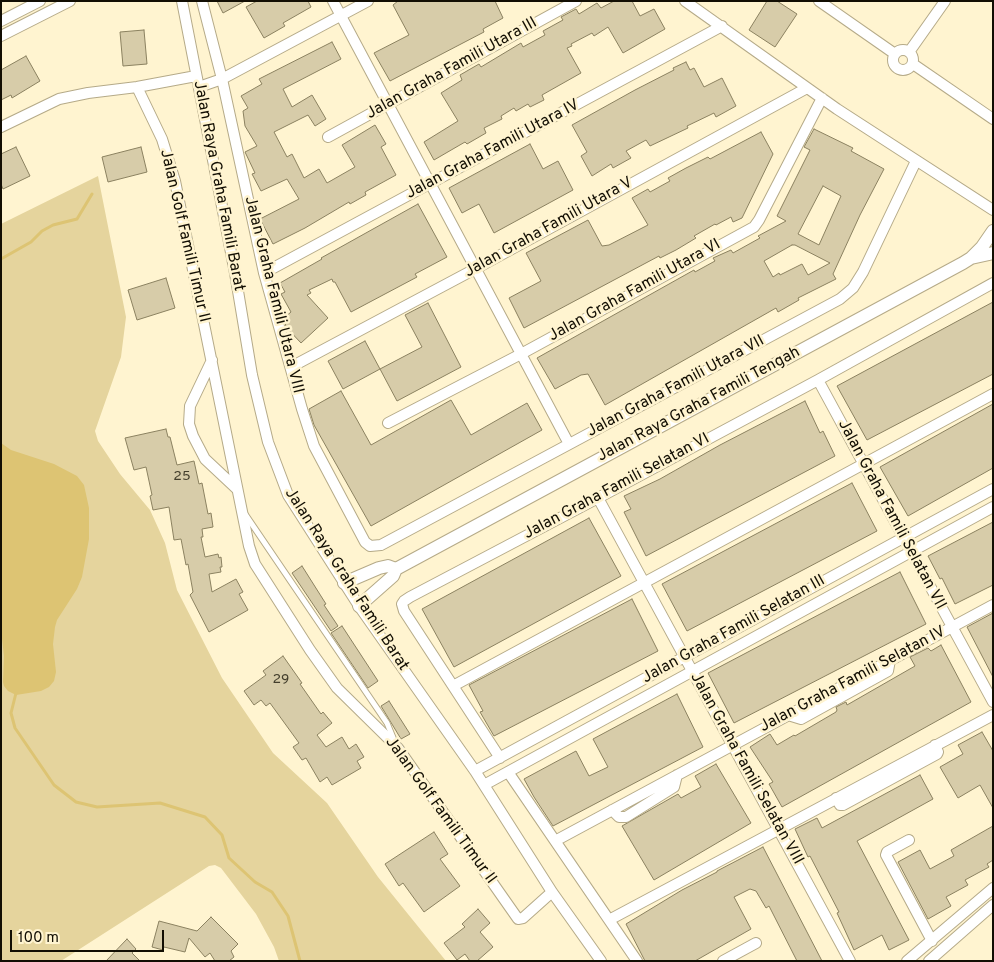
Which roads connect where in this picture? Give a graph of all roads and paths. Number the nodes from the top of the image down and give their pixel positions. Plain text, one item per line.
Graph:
1 (40, 1) edge
2 (45, 1) edge
3 (70, 1) edge
4 (182, 1) edge
5 (202, 1) edge
6 (333, 1) edge
7 (368, 1) edge
8 (576, 1) edge
9 (685, 1) edge
10 (819, 1) edge
11 (945, 1) edge
12 (56, 4) edge
13 (46, 14) junction
14 (340, 16) junction
15 (1, 21) edge
16 (722, 26) junction
17 (1, 36) edge
18 (909, 52) junction
19 (896, 54) junction
20 (913, 64) junction
21 (196, 76) junction
22 (222, 79) junction
23 (137, 87) junction
24 (199, 87) junction
25 (807, 88) junction
26 (822, 98) junction
27 (387, 104) junction
28 (993, 119) edge
29 (1, 127) edge
30 (328, 137) dead end
31 (916, 161) junction
32 (430, 185) junction
33 (993, 210) edge
34 (993, 232) edge
35 (993, 253) edge
36 (971, 258) junction
37 (475, 269) junction
38 (264, 273) junction
39 (993, 283) edge
40 (521, 354) junction
41 (212, 360) junction
42 (291, 367) junction
43 (818, 380) junction
44 (993, 394) edge
45 (388, 423) dead end
46 (569, 444) junction
47 (864, 464) junction
48 (993, 489) edge
49 (237, 490) junction
50 (598, 498) junction
51 (241, 507) junction
52 (993, 507) edge
53 (904, 538) junction
54 (370, 546) joint
55 (911, 551) junction
56 (396, 569) junction
57 (644, 582) junction
58 (344, 583) junction
59 (993, 605) edge
60 (359, 606) junction
61 (952, 627) junction
62 (685, 657) junction
63 (692, 671) junction
64 (453, 686) junction
65 (993, 702) edge
66 (993, 714) edge
67 (733, 745) junction
68 (398, 748) junction
69 (500, 758) junction
70 (475, 771) junction
71 (508, 772) junction
72 (484, 785) junction
73 (779, 829) junction
74 (909, 840) dead end
75 (555, 841) junction
76 (993, 888) edge
77 (552, 892) junction
78 (993, 905) edge
79 (609, 920) junction
80 (932, 941) junction
81 (756, 943) dead end
82 (601, 961) edge
83 (637, 961) edge
84 (723, 961) edge
85 (850, 961) edge
86 (907, 961) edge
87 (928, 961) edge

1 - 15 street
2 - 13 street
3 - 12 street
4 - 21 street, Jalan Raya Graha Famili Barat
5 - 22 street, Jalan Graha Famili Utara VIII
6 - 14 street
7 - 14 street
8 - 27 street, Jalan Graha Famili Utara III
9 - 16 street
10 - 19 street
11 - 18 street
12 - 13 street
13 - 17 street
14 - 22 street
14 - 27 street
16 - 25 street
16 - 32 street, Jalan Graha Famili Utara IV
18 - 19 street
18 - 20 street
19 - 20 street
20 - 28 street
21 - 23 street
21 - 24 street, Jalan Raya Graha Famili Barat
22 - 24 street
22 - 38 street, Jalan Graha Famili Utara VIII
23 - 29 street
23 - 41 street, Jalan Golf Famili Timur II
24 - 58 street, Jalan Raya Graha Famili Barat
25 - 26 street
25 - 37 street, Jalan Graha Famili Utara V
26 - 31 street
26 - 40 street, Jalan Graha Famili Utara VI
27 - 30 street, Jalan Graha Famili Utara III
27 - 32 street
31 - 33 street
31 - 46 street, Jalan Graha Famili Utara VII
32 - 37 street
32 - 38 street, Jalan Graha Famili Utara IV
34 - 36 street, Jalan Raya Graha Famili Tengah
35 - 36 street
36 - 56 street, Jalan Raya Graha Famili Tengah
37 - 40 street
37 - 42 street, Jalan Graha Famili Utara V
38 - 42 street, Jalan Graha Famili Utara VIII
39 - 43 street, Jalan Graha Famili Selatan VI
40 - 45 street, Jalan Graha Famili Utara VI
40 - 46 street
41 - 49 street, Jalan Golf Famili Timur II
41 - 49 street
42 - 54 street, Jalan Graha Famili Utara VIII
43 - 47 street, Jalan Graha Famili Selatan VII
43 - 50 street, Jalan Graha Famili Selatan VI
44 - 47 street
46 - 54 street, Jalan Graha Famili Utara VII
47 - 53 street, Jalan Graha Famili Selatan VII
47 - 57 street
48 - 53 street, Jalan Graha Famili Selatan III
49 - 51 street, Jalan Golf Famili Timur II
50 - 57 street, Jalan Graha Famili Selatan VIII
50 - 64 street, Jalan Graha Famili Selatan VI
51 - 68 lane
51 - 68 street, Jalan Golf Famili Timur II
52 - 55 street, Jalan Graha Famili Selatan III
53 - 55 street, Jalan Graha Famili Selatan VII
53 - 62 street, Jalan Graha Famili Selatan III
55 - 61 street, Jalan Graha Famili Selatan VII
55 - 63 street, Jalan Graha Famili Selatan III
56 - 58 street, Jalan Raya Graha Famili Tengah
56 - 60 street, Jalan Raya Graha Famili Tengah
57 - 62 street, Jalan Graha Famili Selatan VIII
57 - 64 street
58 - 60 street, Jalan Raya Graha Famili Barat
59 - 61 street, Jalan Graha Famili Selatan IV
60 - 70 street, Jalan Raya Graha Famili Barat
61 - 65 street, Jalan Graha Famili Selatan VII
61 - 67 street, Jalan Graha Famili Selatan IV
62 - 63 street, Jalan Graha Famili Selatan VIII
62 - 69 street, Jalan Graha Famili Selatan III
63 - 67 street, Jalan Graha Famili Selatan VIII
63 - 71 street, Jalan Graha Famili Selatan III
64 - 69 street, Jalan Graha Famili Selatan VI
66 - 73 street
67 - 73 street, Jalan Graha Famili Selatan VIII
67 - 75 street, Jalan Graha Famili Selatan IV
68 - 77 street, Jalan Golf Famili Timur II
69 - 70 street, Jalan Graha Famili Selatan III
70 - 72 street, Jalan Raya Graha Famili Barat
71 - 72 street, Jalan Graha Famili Selatan III
71 - 75 street
72 - 77 street, Jalan Raya Graha Famili Barat
73 - 79 street
73 - 85 street, Jalan Graha Famili Selatan VIII
74 - 80 street
75 - 79 street
76 - 80 street
77 - 82 street, Jalan Raya Graha Famili Barat
78 - 87 street
79 - 83 street
80 - 86 street
81 - 84 street

